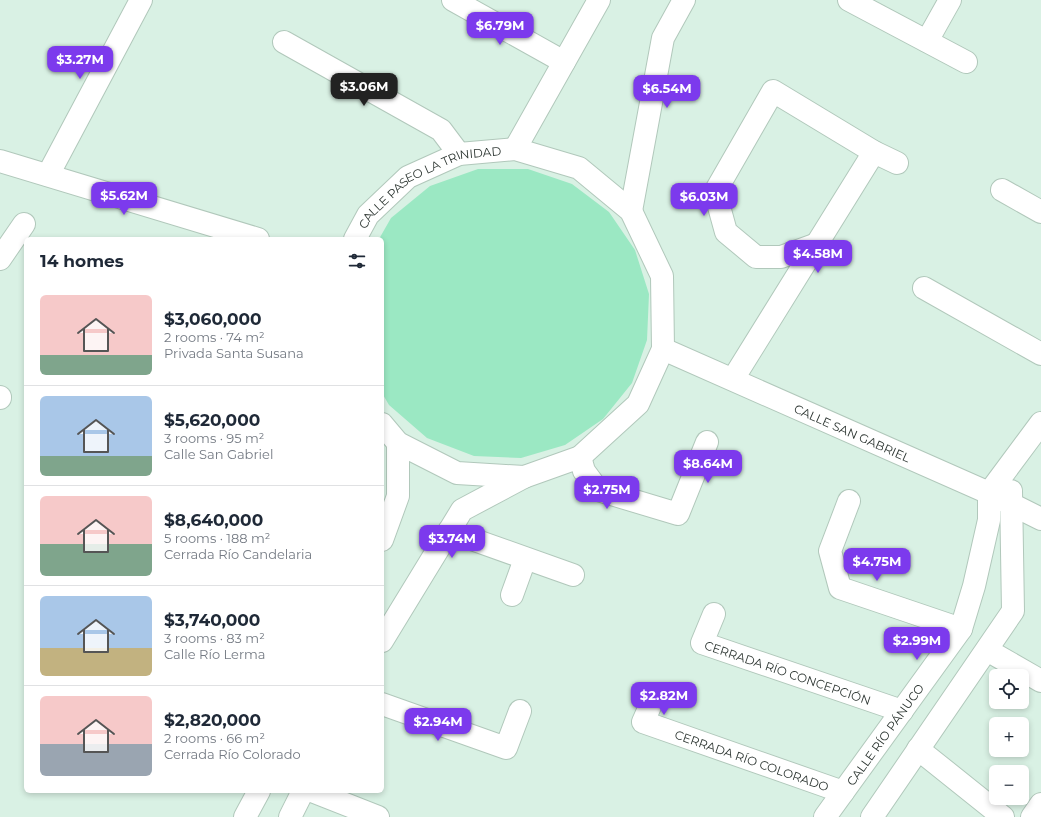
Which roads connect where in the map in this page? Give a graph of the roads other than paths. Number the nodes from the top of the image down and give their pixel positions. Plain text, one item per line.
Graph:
1 (142, 0) edge
2 (453, 0) edge
3 (599, 0) edge
4 (684, 0) edge
5 (849, 0) edge
6 (950, 0) edge
7 (927, 41) junction
8 (284, 42) dead end
9 (564, 62) junction
10 (966, 62) dead end
11 (515, 149) junction
12 (874, 152) junction
13 (459, 154) junction
14 (0, 161) edge
15 (897, 163) dead end
16 (48, 175) junction
17 (1002, 190) dead end
18 (631, 211) junction
19 (1041, 212) edge
20 (24, 224) dead end
21 (251, 237) edge
22 (356, 237) edge
23 (817, 244) junction
24 (0, 260) edge
25 (924, 288) dead end
26 (663, 349) junction
27 (1041, 354) edge
28 (733, 379) junction
29 (1041, 424) edge
30 (384, 426) edge
31 (707, 442) dead end
32 (398, 443) junction
33 (580, 457) junction
34 (1009, 466) junction
35 (524, 477) junction
36 (989, 493) junction
37 (849, 501) dead end
38 (1012, 504) junction
39 (387, 512) edge
40 (1041, 519) edge
41 (384, 529) edge
42 (449, 532) junction
43 (525, 559) junction
44 (573, 575) dead end
45 (512, 595) dead end
46 (714, 614) dead end
47 (961, 629) junction
48 (384, 639) edge
49 (987, 650) junction
50 (1041, 681) edge
51 (655, 696) dead end
52 (384, 705) edge
53 (520, 711) dead end
54 (902, 711) junction
55 (918, 749) junction
56 (843, 792) junction
57 (258, 793) edge
58 (302, 793) edge
59 (317, 793) edge
60 (1041, 804) edge
61 (244, 817) edge
62 (290, 817) edge
63 (378, 817) edge
64 (825, 817) edge
65 (872, 817) edge
66 (1003, 817) edge
67 (1032, 817) edge

1 - 16 street
2 - 9 street
3 - 9 street, CALLE PASEO LA TRINIDAD
4 - 18 street
5 - 7 street
6 - 7 street
7 - 10 street
8 - 13 street
9 - 11 street, CALLE PASEO LA TRINIDAD
11 - 13 street, CALLE PASEO LA TRINIDAD
11 - 18 street, CALLE PASEO LA TRINIDAD
12 - 15 street
12 - 23 street
12 - 23 street
13 - 22 street, CALLE PASEO LA TRINIDAD
14 - 16 street
16 - 21 street
17 - 19 street
18 - 26 street, CALLE PASEO LA TRINIDAD
20 - 24 street
23 - 28 street
25 - 27 street
26 - 28 street, CALLE SAN GABRIEL
26 - 33 street, CALLE PASEO LA TRINIDAD
28 - 36 street, CALLE SAN GABRIEL
29 - 34 street
30 - 32 street, CALLE PASEO LA TRINIDAD
31 - 33 street
32 - 35 street, CALLE PASEO LA TRINIDAD
32 - 39 street
33 - 35 street, CALLE PASEO LA TRINIDAD
34 - 36 street
34 - 38 street
35 - 42 street
36 - 38 street, CALLE SAN GABRIEL
36 - 47 street, CALLE RÍO PÁNUCO
37 - 47 street
38 - 40 street, CALLE SAN GABRIEL
38 - 49 street
39 - 41 street
42 - 43 street
42 - 48 street
43 - 44 street
43 - 45 street
46 - 54 street, CERRADA RÍO CONCEPCIÓN
47 - 54 street, CALLE RÍO PÁNUCO
49 - 50 street
49 - 55 street
51 - 56 street, CERRADA RÍO COLORADO
52 - 53 street
54 - 56 street, CALLE RÍO PÁNUCO
55 - 65 street
55 - 66 street
56 - 64 street, CALLE RÍO PÁNUCO
57 - 61 street
58 - 62 street
59 - 63 street
60 - 67 street

